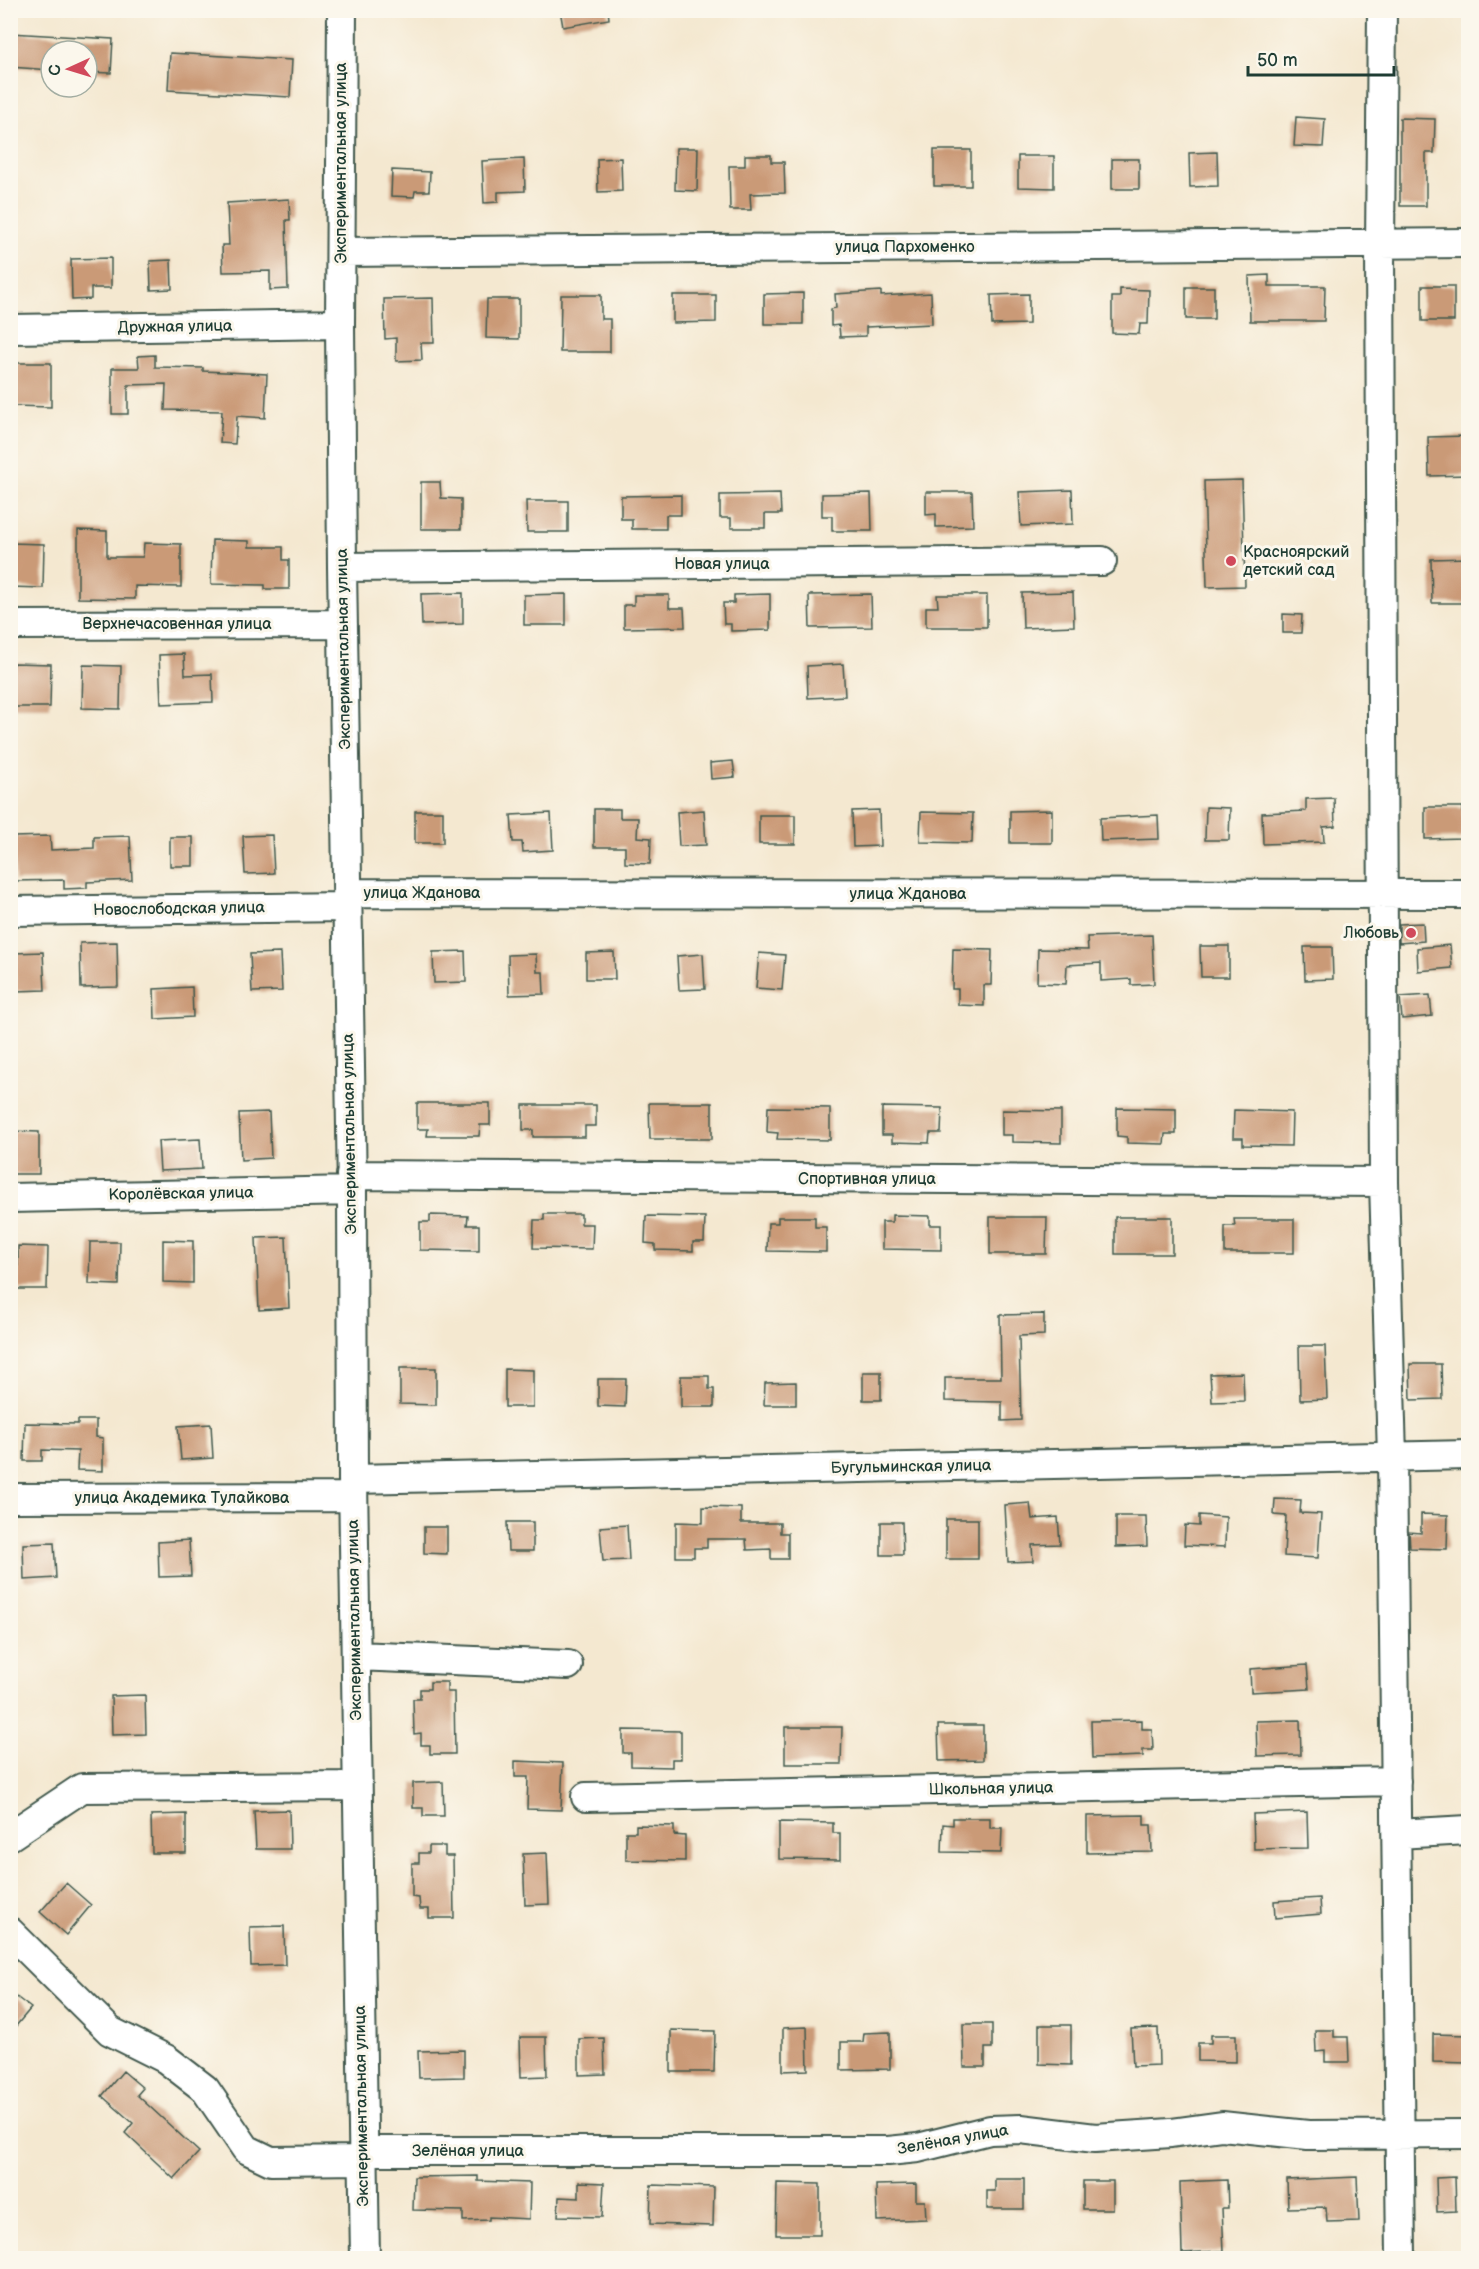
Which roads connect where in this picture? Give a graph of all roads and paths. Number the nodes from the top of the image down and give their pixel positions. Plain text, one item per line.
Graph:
1 (342, 10) edge
2 (1382, 10) edge
3 (1468, 243) edge
4 (1380, 245) junction
5 (341, 252) junction
6 (340, 324) junction
7 (10, 329) edge
8 (1102, 561) dead end
9 (342, 567) junction
10 (343, 624) junction
11 (10, 625) edge
12 (1468, 894) edge
13 (1383, 895) junction
14 (347, 900) junction
15 (10, 911) edge
16 (1384, 1182) junction
17 (351, 1183) junction
18 (10, 1198) edge
19 (1468, 1455) edge
20 (1392, 1456) junction
21 (353, 1488) junction
22 (10, 1498) edge
23 (356, 1656) junction
24 (568, 1665) dead end
25 (1396, 1781) junction
26 (357, 1786) junction
27 (586, 1797) dead end
28 (1468, 1830) edge
29 (1397, 1834) junction
30 (10, 1836) edge
31 (10, 1932) edge
32 (1398, 2133) junction
33 (1468, 2134) edge
34 (363, 2155) junction
35 (364, 2259) edge
36 (1401, 2259) edge

1 - 5 street, Экспериментальная улица
2 - 4 street
3 - 4 street, улица Пархоменко
4 - 5 street, улица Пархоменко
4 - 13 street
5 - 6 street, Экспериментальная улица
6 - 7 street, Дружная улица
6 - 9 street, Экспериментальная улица
8 - 9 street, Новая улица
9 - 10 street, Экспериментальная улица
10 - 11 street, Верхнечасовенная улица
10 - 14 street, Экспериментальная улица
12 - 13 street, улица Жданова
13 - 14 street, улица Жданова
13 - 16 street
14 - 15 street, Новослободская улица
14 - 17 street, Экспериментальная улица
16 - 17 street, Спортивная улица
16 - 20 street
17 - 18 street, Королёвская улица
17 - 21 street, Экспериментальная улица
19 - 20 street, Бугульминская улица
20 - 21 street, Бугульминская улица
20 - 25 street
21 - 22 street, улица Академика Тулайкова
21 - 23 street, Экспериментальная улица
23 - 24 street
23 - 26 street, Экспериментальная улица
25 - 27 street, Школьная улица
25 - 29 street
26 - 30 street
26 - 34 street, Экспериментальная улица
28 - 29 street
29 - 32 street
31 - 34 street
32 - 33 street, Зелёная улица
32 - 34 street, Зелёная улица
32 - 36 street
34 - 35 street, Экспериментальная улица

